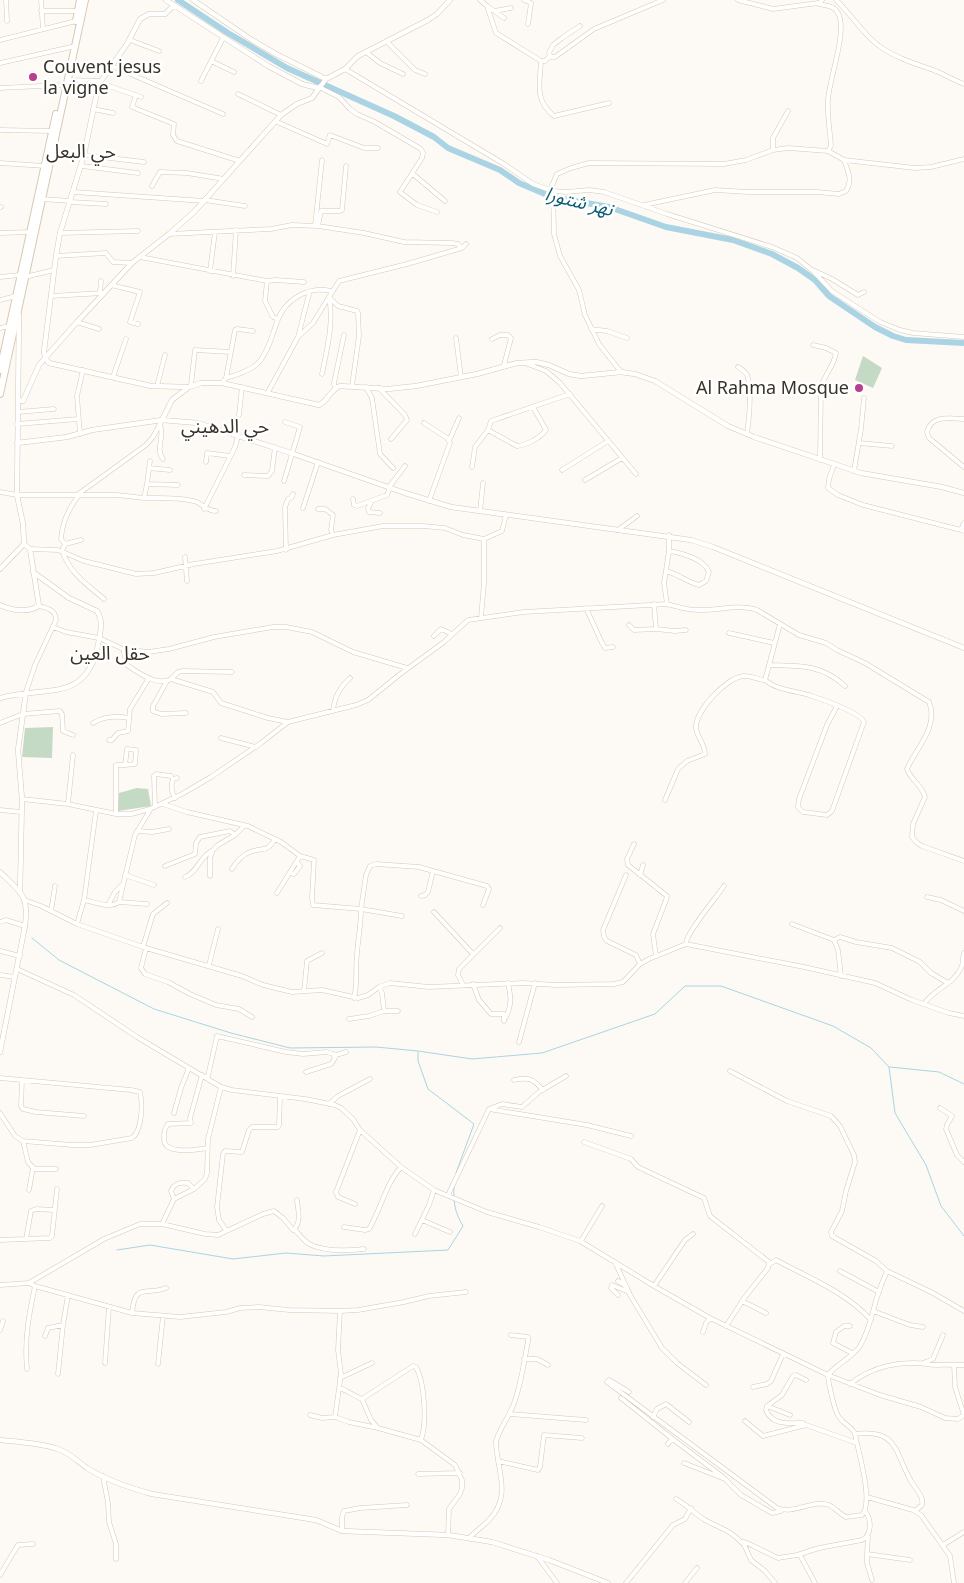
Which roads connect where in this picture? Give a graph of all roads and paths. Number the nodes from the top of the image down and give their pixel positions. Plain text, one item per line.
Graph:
1 (6, 0) edge
2 (41, 0) edge
3 (80, 0) edge
4 (85, 0) edge
5 (166, 0) edge
6 (193, 0) edge
7 (206, 0) edge
8 (450, 0) edge
9 (480, 0) edge
10 (524, 0) edge
11 (663, 0) edge
12 (738, 0) edge
13 (836, 0) edge
14 (820, 2) edge
15 (174, 5) junction
16 (203, 6) junction
17 (487, 6) junction
18 (511, 8) dead end
19 (41, 11) junction
20 (78, 11) junction
21 (494, 11) junction
22 (504, 18) dead end
23 (7, 21) dead end
24 (76, 21) junction
25 (528, 24) dead end
26 (580, 26) dead end
27 (43, 29) junction
28 (223, 38) junction
29 (0, 40) edge
30 (130, 40) junction
31 (388, 42) junction
32 (71, 47) junction
33 (159, 51) dead end
34 (366, 52) junction
35 (550, 56) junction
36 (540, 61) junction
37 (211, 62) junction
38 (0, 63) edge
39 (112, 66) junction
40 (345, 69) junction
41 (234, 72) dead end
42 (403, 74) dead end
43 (425, 74) dead end
44 (67, 80) junction
45 (201, 81) dead end
46 (100, 82) junction
47 (322, 84) junction
48 (964, 84) edge
49 (62, 85) junction
50 (0, 88) edge
51 (238, 94) dead end
52 (609, 102) dead end
53 (92, 108) junction
54 (788, 111) dead end
55 (113, 112) dead end
56 (223, 114) dead end
57 (281, 116) junction
58 (276, 121) junction
59 (0, 130) edge
60 (52, 131) junction
61 (831, 146) junction
62 (378, 148) dead end
63 (773, 150) junction
64 (828, 151) junction
65 (836, 154) junction
66 (84, 155) junction
67 (322, 160) dead end
68 (844, 160) junction
69 (964, 160) edge
70 (126, 161) junction
71 (240, 161) junction
72 (144, 162) dead end
73 (0, 163) edge
74 (45, 166) junction
75 (82, 166) junction
76 (346, 166) dead end
77 (123, 171) junction
78 (138, 172) dead end
79 (413, 174) junction
80 (224, 179) junction
81 (152, 186) dead end
82 (74, 192) junction
83 (552, 194) junction
84 (42, 199) junction
85 (205, 200) junction
86 (445, 201) dead end
87 (71, 202) junction
88 (96, 204) junction
89 (106, 204) dead end
90 (643, 205) junction
91 (245, 206) dead end
92 (96, 210) dead end
93 (437, 212) dead end
94 (317, 226) junction
95 (236, 230) junction
96 (138, 231) dead end
97 (31, 232) junction
98 (215, 232) junction
99 (0, 233) edge
100 (60, 233) junction
101 (169, 234) junction
102 (466, 244) dead end
103 (462, 248) junction
104 (56, 256) junction
105 (140, 257) junction
106 (132, 264) junction
107 (808, 267) junction
108 (54, 270) junction
109 (210, 271) junction
110 (23, 276) junction
111 (233, 276) junction
112 (0, 277) edge
113 (101, 281) dead end
114 (266, 281) junction
115 (304, 282) dead end
116 (111, 285) junction
117 (332, 291) junction
118 (864, 292) dead end
119 (102, 293) junction
120 (309, 294) dead end
121 (16, 296) junction
122 (51, 296) junction
123 (329, 297) junction
124 (0, 300) edge
125 (278, 319) junction
126 (77, 322) junction
127 (138, 324) dead end
128 (10, 326) junction
129 (0, 328) edge
130 (99, 329) dead end
131 (591, 329) junction
132 (253, 331) dead end
133 (344, 335) dead end
134 (298, 337) junction
135 (964, 337) edge
136 (456, 338) dead end
137 (627, 338) dead end
138 (126, 339) dead end
139 (492, 339) dead end
140 (12, 341) junction
141 (813, 345) dead end
142 (231, 352) junction
143 (165, 355) dead end
144 (45, 358) junction
145 (523, 362) junction
146 (504, 365) junction
147 (738, 367) dead end
148 (0, 370) edge
149 (83, 370) junction
150 (621, 372) junction
151 (322, 374) dead end
152 (113, 377) junction
153 (461, 377) junction
154 (226, 378) junction
155 (222, 383) junction
156 (157, 386) junction
157 (176, 386) junction
158 (190, 386) junction
159 (352, 386) junction
160 (242, 387) junction
161 (366, 387) junction
162 (335, 388) junction
163 (379, 388) junction
164 (268, 392) junction
165 (180, 393) junction
166 (0, 394) edge
167 (570, 394) junction
168 (864, 398) dead end
169 (18, 400) junction
170 (533, 407) junction
171 (54, 409) dead end
172 (18, 412) junction
173 (239, 415) dead end
174 (459, 418) dead end
175 (78, 419) junction
176 (964, 419) edge
177 (285, 422) dead end
178 (161, 423) junction
179 (424, 423) dead end
180 (17, 424) junction
181 (488, 430) junction
182 (80, 434) junction
183 (747, 434) junction
184 (238, 436) junction
185 (391, 439) dead end
186 (608, 440) junction
187 (450, 441) junction
188 (17, 443) junction
189 (859, 443) junction
190 (892, 446) dead end
191 (275, 447) junction
192 (292, 453) junction
193 (230, 456) junction
194 (622, 458) junction
195 (162, 459) dead end
196 (820, 460) junction
197 (150, 461) dead end
198 (206, 462) dead end
199 (318, 462) junction
200 (834, 465) junction
201 (405, 466) dead end
202 (472, 466) dead end
203 (149, 468) junction
204 (393, 468) dead end
205 (964, 468) edge
206 (170, 470) dead end
207 (562, 470) dead end
208 (854, 471) junction
209 (636, 474) dead end
210 (244, 475) dead end
211 (586, 480) dead end
212 (284, 481) dead end
213 (483, 483) dead end
214 (147, 484) junction
215 (178, 485) dead end
216 (389, 486) junction
217 (0, 492) edge
218 (964, 493) edge
219 (78, 494) junction
220 (293, 494) dead end
221 (18, 495) junction
222 (144, 498) junction
223 (353, 499) dead end
224 (430, 500) junction
225 (374, 501) junction
226 (204, 508) junction
227 (303, 508) dead end
228 (318, 509) dead end
229 (480, 511) junction
230 (216, 512) dead end
231 (380, 513) dead end
232 (506, 514) junction
233 (637, 516) dead end
234 (964, 523) edge
235 (618, 530) junction
236 (962, 531) edge
237 (333, 535) junction
238 (669, 535) junction
239 (484, 539) junction
240 (81, 540) dead end
241 (24, 544) junction
242 (65, 544) junction
243 (30, 549) junction
244 (286, 550) junction
245 (62, 551) junction
246 (669, 551) junction
247 (185, 557) dead end
248 (186, 566) junction
249 (0, 570) edge
250 (666, 571) junction
251 (33, 572) junction
252 (187, 581) dead end
253 (104, 598) dead end
254 (654, 604) junction
255 (667, 604) junction
256 (0, 605) edge
257 (39, 606) junction
258 (586, 608) junction
259 (480, 618) junction
260 (780, 624) junction
261 (629, 625) dead end
262 (53, 627) junction
263 (656, 629) junction
264 (686, 630) dead end
265 (729, 633) dead end
266 (452, 634) junction
267 (434, 636) dead end
268 (99, 638) junction
269 (774, 643) junction
270 (613, 647) dead end
271 (964, 648) edge
272 (122, 649) junction
273 (770, 665) junction
274 (408, 668) junction
275 (232, 672) dead end
276 (149, 678) junction
277 (350, 678) dead end
278 (169, 680) junction
279 (766, 680) junction
280 (845, 686) dead end
281 (26, 692) junction
282 (0, 698) edge
283 (837, 706) junction
284 (334, 711) junction
285 (23, 714) junction
286 (186, 714) dead end
287 (129, 718) junction
288 (288, 722) junction
289 (0, 723) edge
290 (93, 723) dead end
291 (73, 735) dead end
292 (221, 738) dead end
293 (109, 740) dead end
294 (256, 747) junction
295 (73, 755) dead end
296 (125, 765) junction
297 (171, 776) dead end
298 (177, 778) dead end
299 (174, 798) junction
300 (22, 799) junction
301 (665, 800) dead end
302 (68, 804) junction
303 (163, 804) junction
304 (155, 807) junction
305 (150, 809) junction
306 (0, 810) edge
307 (96, 811) junction
308 (22, 812) junction
309 (116, 814) junction
310 (244, 826) junction
311 (169, 829) dead end
312 (137, 831) junction
313 (235, 835) junction
314 (275, 839) junction
315 (634, 844) dead end
316 (212, 850) junction
317 (300, 856) junction
318 (964, 861) edge
319 (643, 865) dead end
320 (164, 866) dead end
321 (232, 869) dead end
322 (433, 870) junction
323 (0, 872) edge
324 (125, 875) junction
325 (640, 875) junction
326 (210, 876) dead end
327 (626, 876) dead end
328 (20, 877) junction
329 (185, 877) dead end
330 (12, 884) junction
331 (123, 884) junction
332 (154, 885) dead end
333 (55, 886) dead end
334 (724, 886) dead end
335 (20, 893) junction
336 (277, 893) dead end
337 (421, 896) dead end
338 (927, 896) dead end
339 (25, 900) junction
340 (84, 900) junction
341 (120, 902) junction
342 (167, 903) dead end
343 (147, 904) dead end
344 (108, 905) junction
345 (483, 905) dead end
346 (361, 909) junction
347 (50, 911) junction
348 (964, 911) edge
349 (434, 912) dead end
350 (402, 916) dead end
351 (0, 922) edge
352 (77, 924) junction
353 (792, 924) dead end
354 (26, 926) junction
355 (500, 928) dead end
356 (218, 929) dead end
357 (834, 940) junction
358 (686, 944) junction
359 (145, 947) junction
360 (0, 951) edge
361 (964, 952) edge
362 (322, 953) dead end
363 (473, 954) junction
364 (20, 956) junction
365 (656, 956) junction
366 (640, 964) junction
367 (208, 965) junction
368 (17, 969) junction
369 (0, 975) edge
370 (841, 976) junction
371 (15, 977) junction
372 (508, 983) junction
373 (535, 983) junction
374 (948, 983) junction
375 (473, 984) junction
376 (463, 985) junction
377 (379, 987) junction
378 (304, 991) junction
379 (354, 998) junction
380 (924, 1004) junction
381 (384, 1011) junction
382 (398, 1011) dead end
383 (964, 1016) edge
384 (252, 1017) dead end
385 (349, 1019) dead end
386 (2, 1030) edge
387 (519, 1042) dead end
388 (0, 1052) edge
389 (346, 1052) dead end
390 (333, 1054) junction
391 (188, 1068) junction
392 (730, 1071) dead end
393 (306, 1072) dead end
394 (203, 1076) junction
395 (566, 1076) dead end
396 (0, 1078) edge
397 (370, 1079) dead end
398 (22, 1080) junction
399 (514, 1080) dead end
400 (221, 1087) junction
401 (543, 1090) junction
402 (280, 1096) junction
403 (328, 1104) junction
404 (940, 1108) dead end
405 (489, 1109) junction
406 (0, 1113) edge
407 (174, 1113) dead end
408 (84, 1116) dead end
409 (360, 1130) junction
410 (631, 1136) dead end
411 (23, 1141) junction
412 (584, 1142) dead end
413 (207, 1148) junction
414 (964, 1162) edge
415 (33, 1167) junction
416 (401, 1167) junction
417 (56, 1169) dead end
418 (57, 1189) dead end
419 (194, 1189) junction
420 (29, 1190) dead end
421 (434, 1190) junction
422 (449, 1196) junction
423 (174, 1199) junction
424 (297, 1200) dead end
425 (355, 1204) dead end
426 (602, 1206) dead end
427 (54, 1210) junction
428 (422, 1220) junction
429 (162, 1224) junction
430 (344, 1227) dead end
431 (226, 1230) junction
432 (295, 1230) junction
433 (450, 1232) dead end
434 (415, 1234) dead end
435 (693, 1234) dead end
436 (26, 1239) junction
437 (0, 1240) edge
438 (582, 1241) junction
439 (364, 1249) dead end
440 (614, 1260) junction
441 (770, 1264) junction
442 (840, 1271) dead end
443 (887, 1271) junction
444 (618, 1280) dead end
445 (29, 1283) junction
446 (0, 1285) edge
447 (35, 1286) junction
448 (654, 1286) junction
449 (627, 1287) junction
450 (166, 1288) dead end
451 (466, 1292) dead end
452 (629, 1292) junction
453 (879, 1292) junction
454 (68, 1295) junction
455 (618, 1295) dead end
456 (742, 1301) junction
457 (110, 1307) junction
458 (340, 1311) junction
459 (874, 1311) junction
460 (964, 1311) edge
461 (132, 1312) junction
462 (766, 1313) dead end
463 (162, 1316) junction
464 (710, 1318) junction
465 (871, 1320) junction
466 (3, 1321) dead end
467 (64, 1325) junction
468 (726, 1326) junction
469 (850, 1326) dead end
470 (923, 1327) dead end
471 (0, 1330) edge
472 (703, 1332) dead end
473 (511, 1335) dead end
474 (943, 1335) dead end
475 (45, 1336) dead end
476 (852, 1353) junction
477 (783, 1354) junction
478 (524, 1359) junction
479 (105, 1363) dead end
480 (372, 1363) dead end
481 (923, 1363) junction
482 (158, 1364) dead end
483 (548, 1365) dead end
484 (954, 1365) junction
485 (964, 1365) edge
486 (27, 1369) dead end
487 (58, 1374) dead end
488 (828, 1375) junction
489 (340, 1378) junction
490 (806, 1380) dead end
491 (850, 1384) junction
492 (706, 1385) dead end
493 (753, 1387) dead end
494 (339, 1388) junction
495 (629, 1392) dead end
496 (620, 1398) dead end
497 (362, 1399) junction
498 (767, 1406) junction
499 (510, 1414) junction
500 (310, 1415) dead end
501 (790, 1415) dead end
502 (964, 1416) edge
503 (335, 1417) junction
504 (653, 1417) junction
505 (586, 1420) dead end
506 (745, 1421) dead end
507 (689, 1422) dead end
508 (804, 1426) junction
509 (378, 1428) junction
510 (855, 1434) junction
511 (582, 1438) dead end
512 (0, 1440) edge
513 (420, 1440) junction
514 (674, 1440) junction
515 (857, 1443) junction
516 (668, 1444) dead end
517 (498, 1461) junction
518 (684, 1463) dead end
519 (460, 1473) junction
520 (418, 1474) dead end
521 (103, 1476) junction
522 (725, 1479) junction
523 (867, 1497) junction
524 (676, 1499) dead end
525 (408, 1505) dead end
526 (691, 1508) junction
527 (784, 1510) junction
528 (865, 1511) junction
529 (915, 1511) junction
530 (342, 1530) junction
531 (964, 1532) edge
532 (448, 1535) junction
533 (868, 1536) junction
534 (469, 1538) junction
535 (742, 1543) junction
536 (33, 1544) dead end
537 (943, 1545) junction
538 (800, 1554) junction
539 (867, 1554) junction
540 (537, 1556) junction
541 (116, 1559) dead end
542 (910, 1560) dead end
543 (697, 1568) dead end
544 (0, 1575) edge
545 (872, 1580) dead end
546 (557, 1583) edge
547 (608, 1583) edge
548 (626, 1583) edge
549 (685, 1583) edge
550 (775, 1583) edge
551 (815, 1583) edge
552 (954, 1583) edge

1 - 23 street
2 - 19 street
3 - 20 highway
4 - 44 highway
5 - 15 street
6 - 16 street
7 - 16 street
8 - 31 street
9 - 17 street
10 - 25 street
11 - 35 street
12 - 14 street
13 - 48 street
14 - 61 street
15 - 28 street
15 - 30 street
16 - 47 street
17 - 21 street
17 - 36 street
18 - 21 street
19 - 20 street
19 - 27 street
20 - 24 highway
21 - 22 street
24 - 27 street
24 - 32 highway
26 - 35 street
27 - 29 street
28 - 37 street
28 - 47 street
30 - 33 street
30 - 39 street
31 - 34 street
31 - 43 street
32 - 38 street
32 - 49 highway
34 - 40 street
34 - 42 street
35 - 36 street
36 - 52 street
37 - 41 street
37 - 45 street
39 - 46 street
39 - 56 street
40 - 47 street
40 - 83 street
44 - 46 street
44 - 84 highway
46 - 53 street
46 - 71 street
47 - 57 street
47 - 79 street
49 - 50 street
49 - 60 highway
51 - 57 street
53 - 55 street
53 - 66 street
54 - 63 street
57 - 58 street
58 - 62 street
58 - 71 street
59 - 60 street
60 - 74 highway
61 - 64 street
61 - 65 street
63 - 64 street
63 - 83 street
64 - 65 street
65 - 68 street
66 - 70 street
66 - 75 street
67 - 94 street
68 - 69 street
68 - 90 street
70 - 72 street
70 - 77 street
71 - 80 street
73 - 74 street
74 - 97 highway
75 - 77 street
75 - 82 street
76 - 94 street
77 - 78 street
79 - 86 street
79 - 93 street
80 - 81 street
80 - 85 street
82 - 85 street
82 - 87 street
83 - 90 street
83 - 131 street
84 - 87 street
84 - 110 highway
85 - 91 street
85 - 101 street
87 - 88 street
87 - 100 street
88 - 89 street
88 - 92 street
90 - 107 street
94 - 95 street
94 - 103 street
95 - 98 street
95 - 111 street
96 - 100 street
97 - 99 street
97 - 110 highway
98 - 101 street
98 - 109 street
100 - 104 street
101 - 105 street
102 - 103 street
103 - 117 street
104 - 106 street
104 - 108 street
105 - 106 street
105 - 109 street
106 - 116 street
107 - 118 street
107 - 135 street
108 - 110 street
108 - 122 street
109 - 111 street
110 - 112 street
110 - 121 highway
110 - 140 highway
111 - 114 street
113 - 119 street
114 - 115 street
114 - 125 street
116 - 119 street
116 - 127 street
117 - 123 street
117 - 125 street
119 - 122 street
119 - 126 street
120 - 134 street
121 - 124 street
121 - 128 highway
122 - 144 street
123 - 134 street
123 - 151 street
123 - 159 street
125 - 154 street
126 - 130 street
126 - 144 street
128 - 129 street
128 - 140 highway
131 - 137 street
131 - 150 street
132 - 142 street
133 - 162 street
134 - 164 street
136 - 153 street
138 - 152 street
139 - 146 street
140 - 148 highway
140 - 166 highway
140 - 169 street
141 - 196 street
142 - 154 street
142 - 158 street
143 - 156 street
144 - 149 street
144 - 169 street
145 - 146 street
145 - 150 street
145 - 167 street
146 - 153 street
147 - 183 street
149 - 152 street
149 - 175 street
150 - 183 street
152 - 156 street
153 - 163 street
154 - 155 street
155 - 158 street
155 - 160 street
156 - 157 street
157 - 158 street
157 - 165 street
158 - 165 street
159 - 161 street
159 - 162 street
160 - 164 street
160 - 173 street
161 - 163 street
161 - 204 street
162 - 164 street
163 - 185 street
165 - 178 street
167 - 170 street
167 - 186 street
168 - 189 street
169 - 172 street
170 - 181 street
170 - 181 street
171 - 172 street
172 - 180 street
174 - 187 street
175 - 180 street
175 - 182 street
176 - 205 street
177 - 192 street
178 - 182 street
178 - 184 street
178 - 195 street
178 - 219 street
179 - 187 street
180 - 188 street
181 - 202 street
182 - 188 street
183 - 196 street
184 - 191 street
184 - 193 street
186 - 194 street
186 - 207 street
187 - 224 street
188 - 221 street
189 - 190 street
189 - 208 street
191 - 192 street
191 - 210 street
192 - 199 street
192 - 212 street
193 - 198 street
193 - 226 street
194 - 209 street
194 - 211 street
196 - 200 street
197 - 203 street
199 - 216 street
199 - 227 street
200 - 208 street
200 - 236 street
201 - 216 street
203 - 206 street
203 - 214 street
208 - 218 street
213 - 229 street
214 - 215 street
214 - 222 street
216 - 224 street
216 - 225 street
217 - 221 street
219 - 221 street
219 - 222 street
219 - 242 street
220 - 244 street
221 - 241 street
222 - 226 street
223 - 225 street
224 - 229 street
225 - 231 street
226 - 230 street
228 - 237 street
229 - 232 street
232 - 235 street
232 - 239 street
233 - 235 street
234 - 236 street
235 - 238 street
237 - 239 street
237 - 244 street
238 - 246 street
238 - 271 street
239 - 259 street
240 - 242 street
241 - 243 street
241 - 249 street
242 - 245 street
243 - 245 street
243 - 251 street
244 - 248 street
245 - 248 street
245 - 253 street
246 - 250 street
246 - 250 street
247 - 248 street
248 - 252 street
250 - 255 street
251 - 257 street
251 - 268 street
254 - 255 street
254 - 258 street
254 - 263 street
255 - 260 street
256 - 257 street
257 - 262 street
258 - 259 street
258 - 270 street
259 - 266 street
260 - 269 street
260 - 318 street
261 - 263 street
262 - 268 street
262 - 281 street
263 - 264 street
265 - 269 street
266 - 267 street
266 - 274 street
268 - 272 street
268 - 281 street
269 - 273 street
272 - 274 street
272 - 276 street
273 - 279 street
273 - 280 street
274 - 284 street
275 - 278 street
276 - 278 street
276 - 287 street
277 - 284 street
278 - 286 street
278 - 288 street
279 - 283 street
279 - 301 street
281 - 282 street
281 - 285 street
283 - 283 street
284 - 288 street
285 - 289 street
285 - 291 street
285 - 300 street
287 - 290 street
287 - 293 street
288 - 294 street
292 - 294 street
294 - 299 street
295 - 302 street
296 - 296 street
296 - 309 street
297 - 304 street
298 - 299 street
299 - 303 street
300 - 302 street
300 - 308 street
302 - 307 street
303 - 304 street
303 - 310 street
304 - 305 street
305 - 309 street
305 - 312 street
306 - 308 street
307 - 309 street
307 - 340 street
308 - 328 street
310 - 313 street
310 - 314 street
311 - 312 street
312 - 324 street
313 - 316 street
313 - 320 street
314 - 317 street
314 - 321 street
315 - 325 street
316 - 326 street
316 - 329 street
317 - 336 street
317 - 346 street
319 - 325 street
322 - 337 street
322 - 345 street
322 - 346 street
323 - 330 street
324 - 331 street
324 - 332 street
325 - 365 street
327 - 366 street
328 - 330 street
328 - 335 street
330 - 335 street
331 - 341 street
331 - 344 street
333 - 347 street
334 - 358 street
335 - 339 street
338 - 348 street
339 - 347 street
339 - 354 street
340 - 344 street
340 - 352 street
341 - 343 street
341 - 344 street
342 - 359 street
346 - 350 street
346 - 379 street
347 - 352 street
349 - 363 street
351 - 354 street
352 - 359 street
353 - 357 street
354 - 364 street
355 - 363 street
356 - 367 street
357 - 370 street
357 - 374 street
358 - 365 street
358 - 370 street
359 - 367 street
359 - 384 street
360 - 364 street
361 - 374 street
362 - 378 street
363 - 376 street
364 - 368 street
365 - 366 street
366 - 373 street
367 - 378 street
368 - 371 street
368 - 391 street
369 - 371 street
370 - 380 street
371 - 386 street
372 - 373 street
372 - 375 street
372 - 375 street
373 - 387 street
374 - 380 street
375 - 376 street
376 - 377 street
377 - 379 street
377 - 381 street
378 - 379 street
380 - 383 street
381 - 382 street
381 - 385 street
386 - 388 street
389 - 390 street
390 - 393 street
390 - 394 street
391 - 394 street
391 - 407 street
392 - 443 street
394 - 400 street
394 - 413 street
395 - 401 street
396 - 398 street
397 - 403 street
398 - 408 street
398 - 411 street
399 - 401 street
400 - 402 street
400 - 413 street
401 - 405 street
402 - 403 street
402 - 431 street
403 - 409 street
404 - 414 street
405 - 410 street
405 - 422 street
406 - 411 street
409 - 416 street
409 - 425 street
411 - 415 street
412 - 441 street
413 - 419 street
415 - 417 street
415 - 420 street
416 - 421 street
416 - 430 street
418 - 427 street
419 - 423 street
419 - 423 street
421 - 422 street
421 - 428 street
422 - 438 street
423 - 429 street
424 - 432 street
426 - 438 street
427 - 436 street
427 - 436 street
428 - 433 street
428 - 434 street
429 - 431 street
429 - 445 street
431 - 432 street
432 - 439 street
435 - 448 street
436 - 437 street
438 - 440 street
440 - 448 street
440 - 449 street
441 - 456 street
441 - 465 street
442 - 453 street
443 - 453 street
443 - 460 street
444 - 449 street
445 - 446 street
445 - 447 street
447 - 454 street
447 - 486 street
448 - 464 street
449 - 452 street
450 - 461 street
451 - 458 street
452 - 455 street
452 - 492 street
453 - 459 street
454 - 457 street
454 - 467 street
456 - 462 street
456 - 468 street
457 - 461 street
457 - 479 street
458 - 463 street
458 - 489 street
459 - 465 street
459 - 470 street
461 - 463 street
463 - 482 street
464 - 468 street
464 - 472 street
465 - 476 street
466 - 471 street
467 - 475 street
467 - 487 street
468 - 477 street
469 - 476 street
473 - 478 street
474 - 481 street
476 - 488 street
477 - 488 street
477 - 493 street
478 - 483 street
478 - 499 street
480 - 489 street
481 - 484 street
481 - 491 street
484 - 485 street
484 - 502 street
488 - 491 street
488 - 510 street
489 - 494 street
490 - 498 street
491 - 502 street
494 - 497 street
494 - 503 street
495 - 504 street
496 - 514 street
497 - 509 street
497 - 513 street
498 - 501 street
498 - 508 street
499 - 505 street
499 - 517 street
500 - 503 street
503 - 509 street
504 - 507 street
504 - 527 street
506 - 508 street
508 - 515 street
509 - 513 street
510 - 515 street
510 - 529 street
511 - 517 street
512 - 521 street
513 - 519 street
514 - 516 street
514 - 522 street
515 - 523 street
517 - 534 street
518 - 522 street
519 - 520 street
519 - 532 street
521 - 530 street
521 - 541 street
522 - 527 street
523 - 528 street
523 - 529 street
524 - 526 street
525 - 530 street
526 - 535 street
526 - 548 street
527 - 528 street
528 - 533 street
529 - 537 street
530 - 532 street
531 - 537 street
532 - 534 street
533 - 538 street
533 - 539 street
534 - 540 street
535 - 538 street
535 - 550 street
536 - 544 street
537 - 552 street
538 - 551 street
539 - 542 street
539 - 545 street
540 - 546 street
540 - 547 street
543 - 549 street

